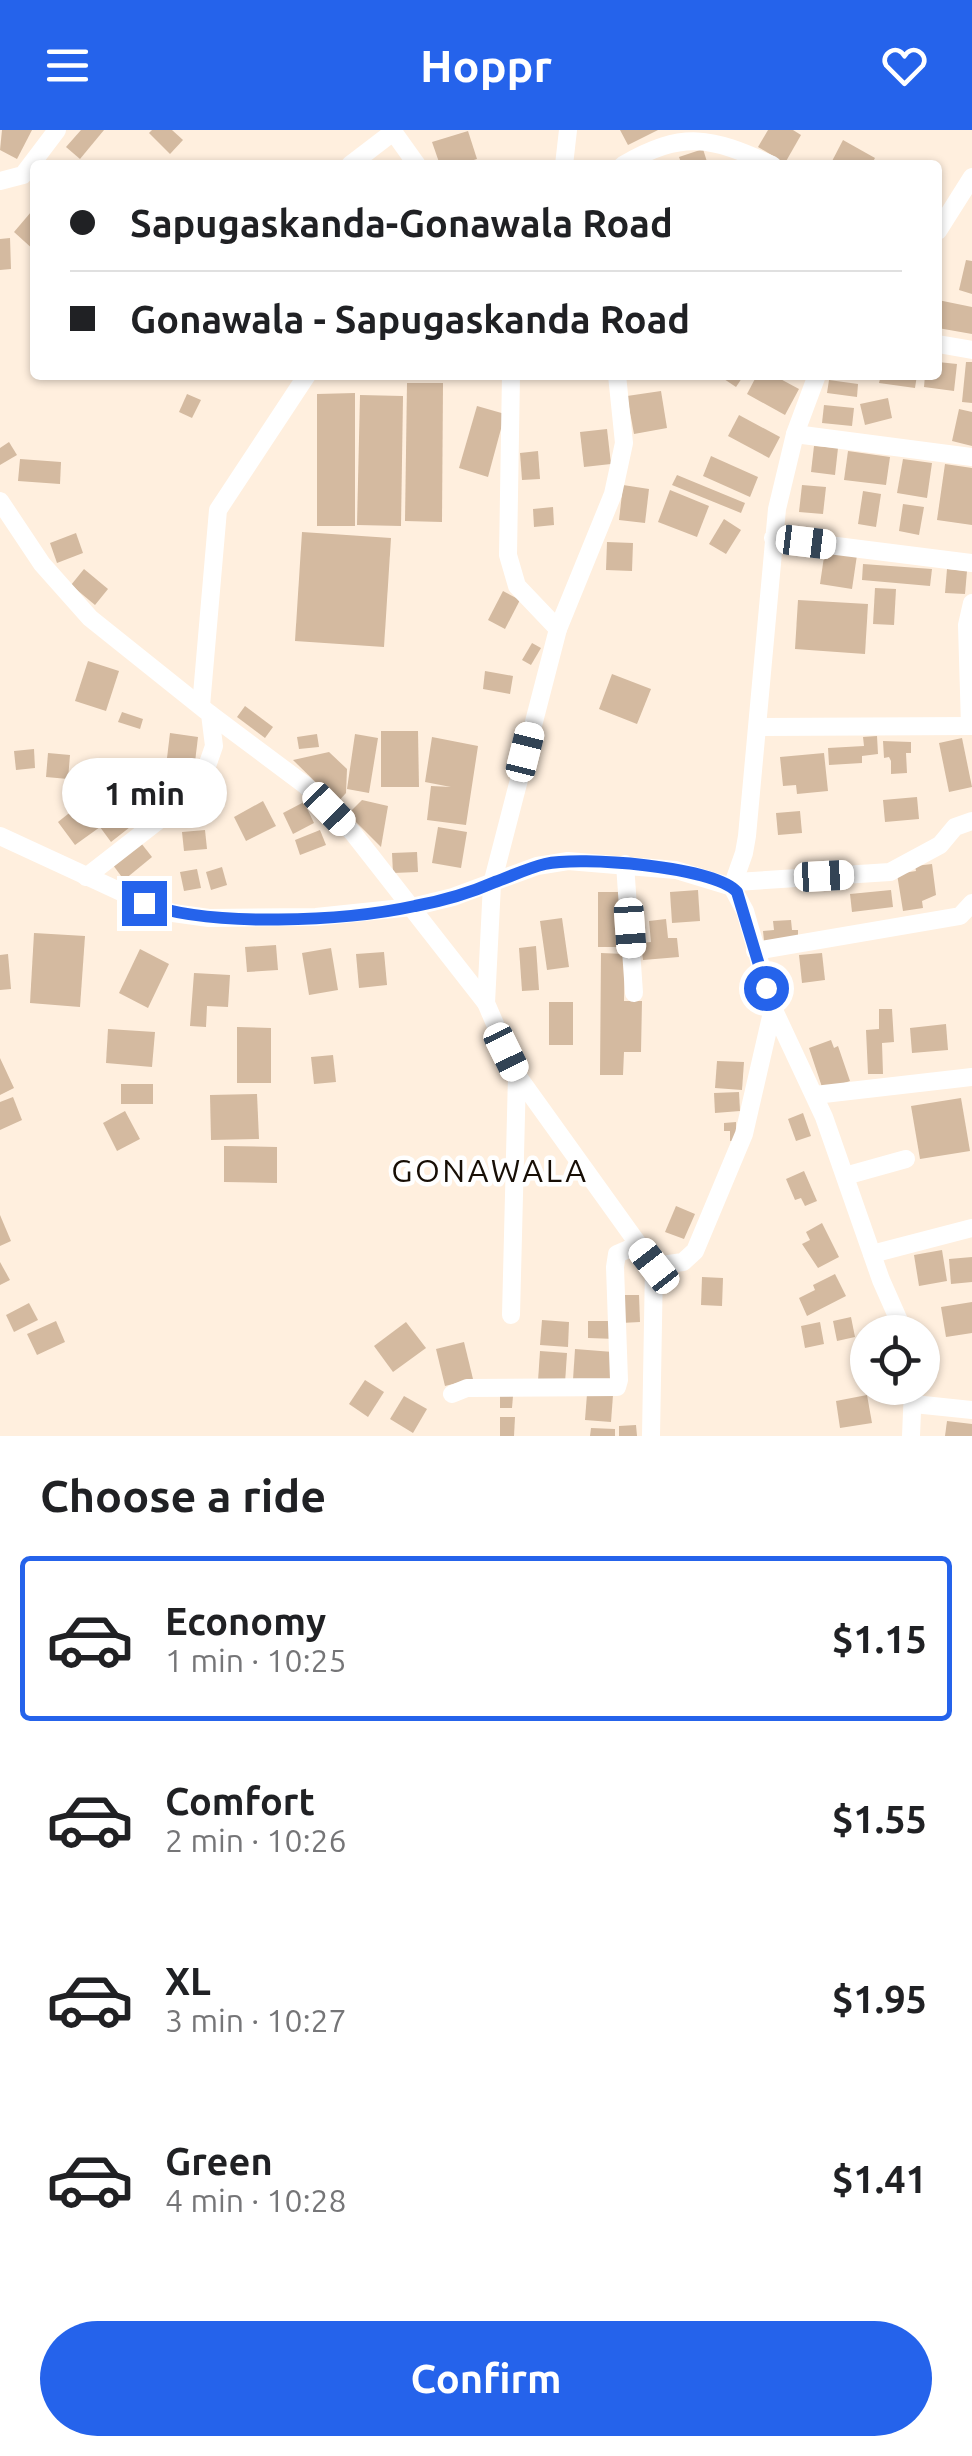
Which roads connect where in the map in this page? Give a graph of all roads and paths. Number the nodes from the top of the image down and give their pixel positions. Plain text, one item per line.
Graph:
1 (57, 130) edge
2 (568, 130) edge
3 (392, 131) edge
4 (34, 160) edge
5 (356, 160) edge
6 (413, 160) edge
7 (565, 160) edge
8 (631, 160) edge
9 (762, 160) edge
10 (30, 166) edge
11 (972, 177) edge
12 (0, 181) edge
13 (942, 225) edge
14 (942, 345) edge
15 (972, 350) edge
16 (304, 380) edge
17 (511, 380) edge
18 (618, 380) edge
19 (815, 380) edge
20 (795, 434) junction
21 (972, 457) edge
22 (0, 501) edge
23 (773, 538) junction
24 (972, 563) edge
25 (972, 603) edge
26 (558, 629) junction
27 (205, 710) junction
28 (971, 726) edge
29 (758, 727) junction
30 (972, 821) edge
31 (0, 836) edge
32 (625, 864) junction
33 (86, 876) junction
34 (492, 884) junction
35 (734, 885) junction
36 (972, 903) edge
37 (412, 907) junction
38 (755, 951) junction
39 (634, 993) dead end
40 (486, 1003) junction
41 (772, 1008) junction
42 (517, 1074) junction
43 (972, 1077) edge
44 (815, 1095) junction
45 (906, 1158) dead end
46 (845, 1176) junction
47 (972, 1228) edge
48 (638, 1245) junction
49 (872, 1254) junction
50 (654, 1266) junction
51 (511, 1315) dead end
52 (897, 1315) edge
53 (452, 1394) dead end
54 (940, 1402) edge
55 (913, 1405) edge
56 (972, 1410) edge
57 (651, 1436) edge
58 (911, 1436) edge

1 - 4 street
2 - 7 street
3 - 5 street
3 - 6 street
8 - 9 street
10 - 12 street
11 - 13 street
14 - 15 street
16 - 27 street
17 - 26 street
18 - 26 street
19 - 20 street
20 - 21 street
20 - 23 street
22 - 27 street
23 - 24 street
23 - 29 street
25 - 28 street
26 - 34 street
27 - 33 street
27 - 37 street
28 - 29 street
29 - 35 street
30 - 35 street
31 - 33 street
32 - 34 street
32 - 35 street
32 - 39 street
33 - 37 street
34 - 37 street
34 - 40 street
35 - 38 street
36 - 38 street
37 - 40 street
38 - 41 street
40 - 42 street
41 - 44 street
41 - 50 street
42 - 48 street
42 - 51 street
43 - 44 street
44 - 46 street
45 - 46 street
46 - 49 street
47 - 49 street
48 - 50 street
48 - 53 street
49 - 52 street
50 - 57 street
54 - 56 street
55 - 58 street

